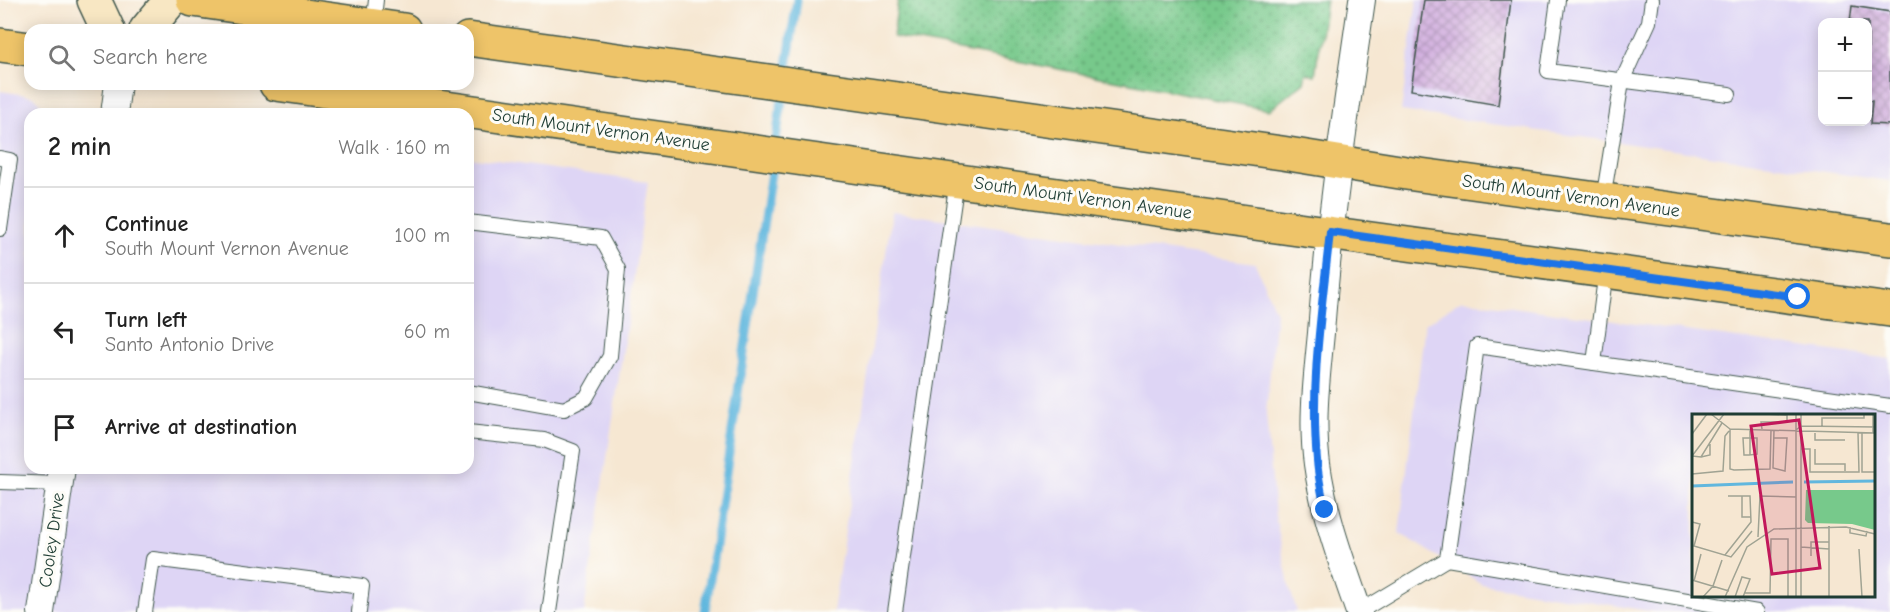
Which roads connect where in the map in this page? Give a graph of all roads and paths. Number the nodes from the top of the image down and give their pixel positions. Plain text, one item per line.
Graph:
1 (94, 0) edge
2 (171, 0) edge
3 (193, 0) edge
4 (1362, 0) edge
5 (1558, 0) edge
6 (1652, 0) edge
7 (384, 19) edge
8 (105, 24) edge
9 (151, 24) edge
10 (474, 40) edge
11 (0, 45) edge
12 (24, 48) edge
13 (1622, 81) junction
14 (117, 90) edge
15 (319, 90) edge
16 (1729, 94) dead end
17 (115, 108) edge
18 (446, 108) edge
19 (474, 112) edge
20 (0, 158) edge
21 (1339, 162) junction
22 (957, 180) junction
23 (1603, 200) junction
24 (474, 223) edge
25 (0, 229) edge
26 (1330, 232) junction
27 (1890, 239) edge
28 (1606, 270) junction
29 (1890, 310) edge
30 (1594, 363) junction
31 (474, 393) edge
32 (1890, 406) edge
33 (474, 433) edge
34 (61, 476) edge
35 (0, 482) edge
36 (1447, 559) junction
37 (41, 612) edge
38 (146, 612) edge
39 (359, 612) edge
40 (549, 612) edge
41 (895, 612) edge
42 (1359, 612) edge
43 (1757, 612) edge

1 - 8 street
2 - 9 street
3 - 7 main road
4 - 21 street
5 - 13 lane
6 - 13 lane
10 - 21 main road, South Mount Vernon Avenue
11 - 12 main road
13 - 16 lane
13 - 23 lane
14 - 17 street
15 - 18 main road, South Mount Vernon Avenue
19 - 22 main road, South Mount Vernon Avenue
20 - 25 lane
21 - 23 main road, South Mount Vernon Avenue
21 - 26 street
22 - 26 main road, South Mount Vernon Avenue
22 - 41 lane
23 - 27 main road, South Mount Vernon Avenue
24 - 31 lane
26 - 28 main road, South Mount Vernon Avenue
26 - 42 street
28 - 29 main road, South Mount Vernon Avenue
28 - 30 lane
30 - 32 lane
30 - 36 lane
33 - 40 lane
34 - 35 lane
34 - 37 street, Cooley Drive
36 - 42 lane
36 - 43 lane
38 - 39 lane

